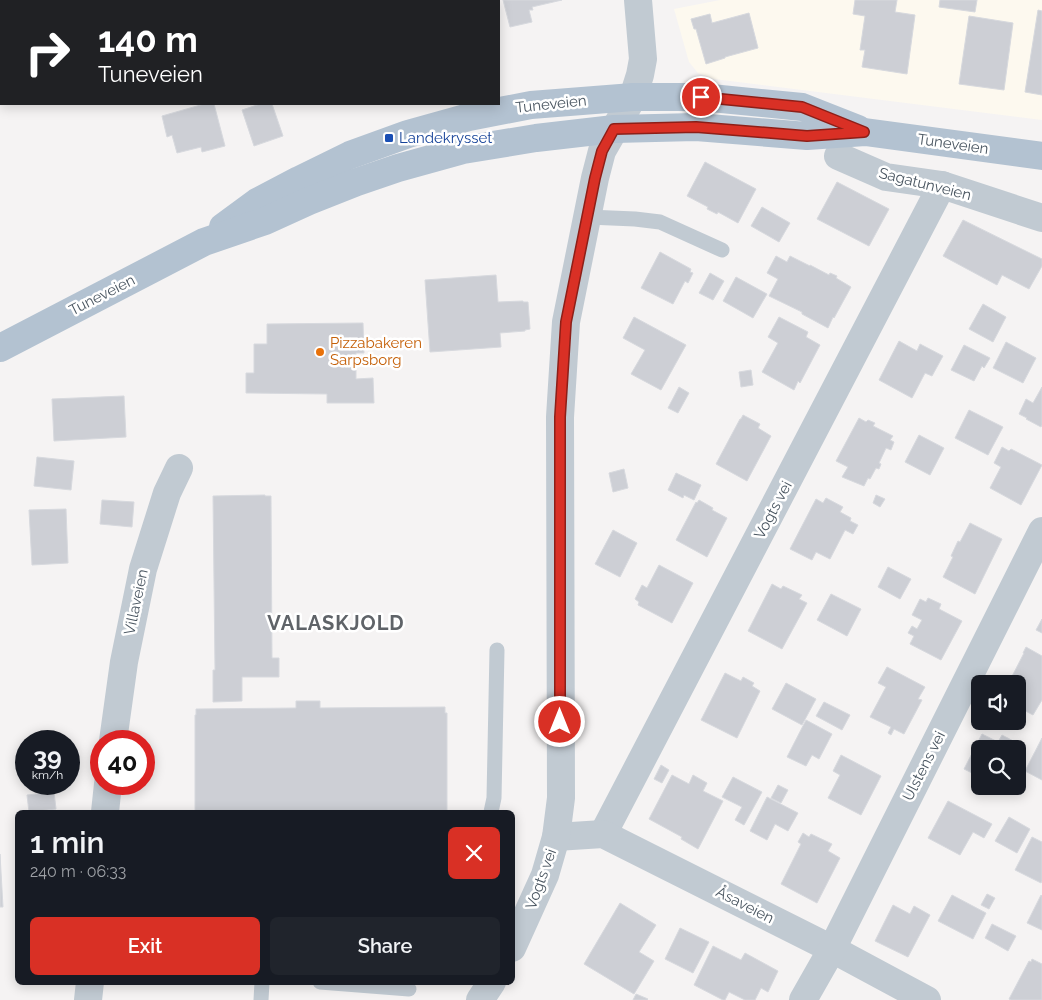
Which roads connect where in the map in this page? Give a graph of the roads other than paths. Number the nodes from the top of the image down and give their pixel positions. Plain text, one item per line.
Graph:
1 (638, 0) edge
2 (633, 97) junction
3 (614, 129) junction
4 (864, 132) junction
5 (838, 156) dead end
6 (1042, 156) edge
7 (942, 185) junction
8 (588, 217) junction
9 (1042, 218) edge
10 (204, 242) junction
11 (722, 250) dead end
12 (0, 348) edge
13 (179, 468) dead end
14 (1042, 531) edge
15 (497, 650) dead end
16 (115, 730) edge
17 (107, 795) edge
18 (105, 810) edge
19 (491, 810) edge
20 (603, 834) junction
21 (556, 837) junction
22 (515, 941) edge
23 (832, 948) junction
24 (90, 985) edge
25 (262, 985) edge
26 (358, 985) edge
27 (490, 985) edge
28 (408, 989) dead end
29 (88, 1000) edge
30 (262, 1000) edge
31 (480, 1000) edge
32 (803, 1000) edge
33 (927, 1000) edge

1 - 2 street, Vogts vei
2 - 3 street, Vogts vei
2 - 4 main road, Tuneveien
2 - 10 main road, Tuneveien
3 - 4 main road, Tuneveien
3 - 8 street, Vogts vei
3 - 10 main road, Tuneveien
4 - 6 main road, Tuneveien
5 - 7 street, Sagatunveien
7 - 9 street, Sagatunveien
7 - 20 street, Vogts vei
8 - 11 lane
8 - 21 street, Vogts vei
10 - 12 main road, Tuneveien
13 - 16 street, Villaveien
14 - 23 street, Ulstens vei
15 - 19 lane
17 - 18 street
20 - 21 street
20 - 23 street, Åsaveien
21 - 22 street, Vogts vei
23 - 32 street, Ulstens vei
23 - 33 street, Åsaveien
24 - 29 street
25 - 30 lane
26 - 28 lane
27 - 31 street

